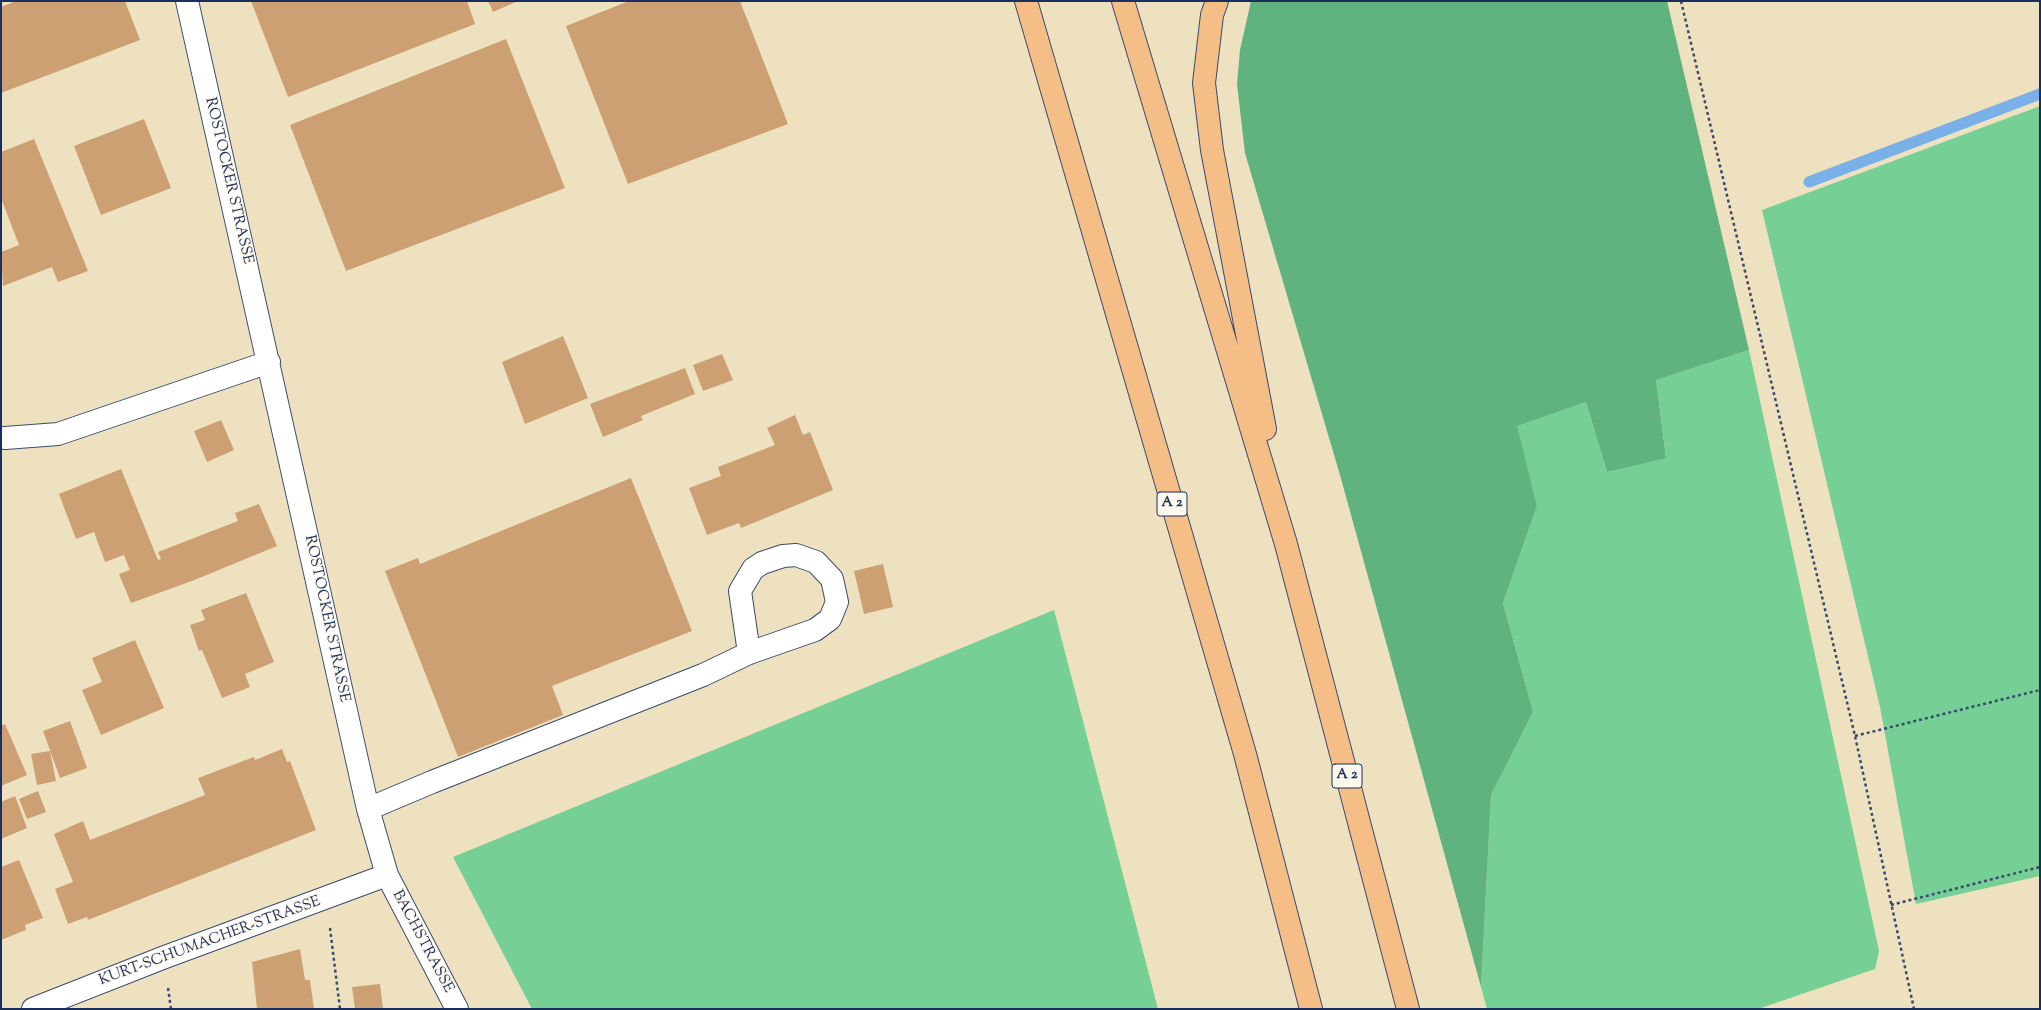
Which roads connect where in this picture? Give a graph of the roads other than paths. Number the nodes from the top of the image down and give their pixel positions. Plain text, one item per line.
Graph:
1 (187, 1) edge
2 (1026, 1) edge
3 (1123, 1) edge
4 (1216, 1) edge
5 (269, 362) junction
6 (5, 438) dead end
7 (1286, 544) junction
8 (749, 653) junction
9 (368, 809) junction
10 (387, 876) junction
11 (33, 1009) edge
12 (457, 1009) edge
13 (1311, 1009) edge
14 (1408, 1009) edge

1 - 5 street, ROSTOCKER STRASSE
2 - 13 highway, A 2
3 - 7 highway, A 2
4 - 7 highway
5 - 6 street
5 - 9 street, ROSTOCKER STRASSE
7 - 14 highway, A 2
8 - 8 street
8 - 9 street
9 - 10 street, ROSTOCKER STRASSE
10 - 11 street, KURT-SCHUMACHER-STRASSE
10 - 12 street, BACHSTRASSE

